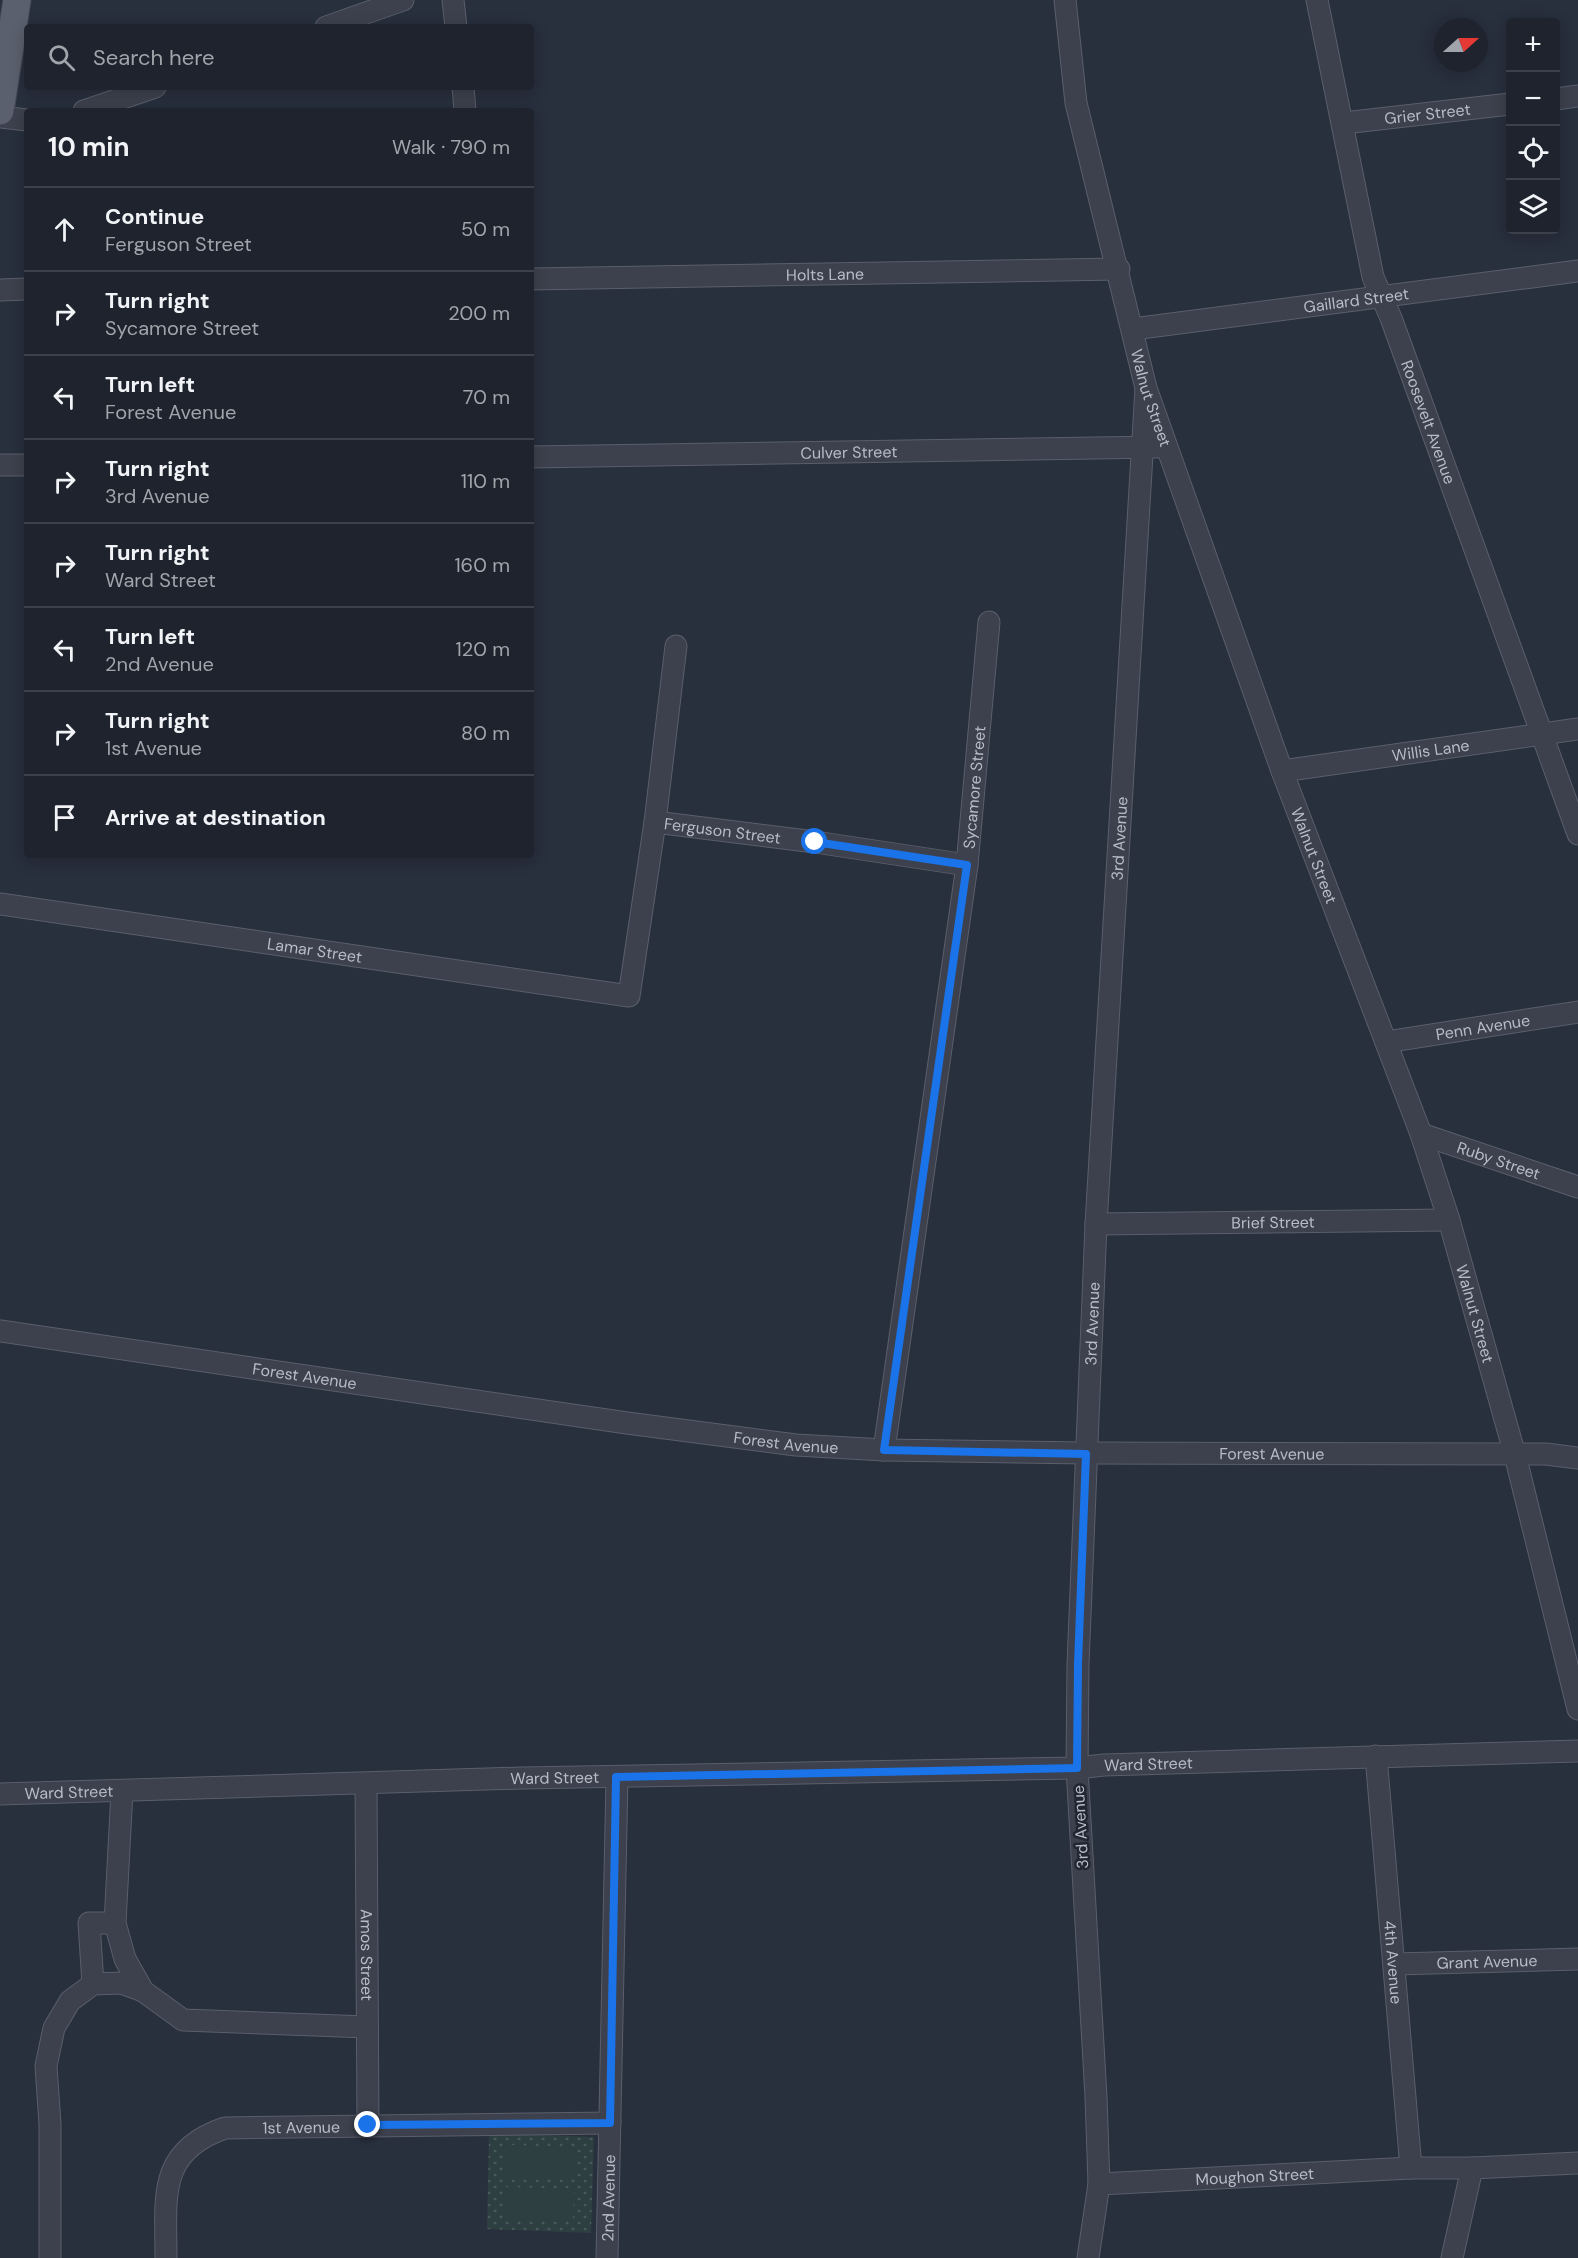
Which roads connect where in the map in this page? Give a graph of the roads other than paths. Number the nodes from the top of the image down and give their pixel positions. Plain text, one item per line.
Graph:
1 (17, 0) edge
2 (403, 0) edge
3 (453, 0) edge
4 (1065, 0) edge
5 (1317, 0) edge
6 (335, 24) edge
7 (456, 24) edge
8 (146, 90) edge
9 (463, 90) edge
10 (1578, 96) edge
11 (1560, 98) edge
12 (1506, 104) edge
13 (93, 108) edge
14 (465, 108) edge
15 (0, 111) edge
16 (0, 117) edge
17 (24, 120) edge
18 (1344, 123) junction
19 (1119, 269) junction
20 (1578, 270) edge
21 (534, 279) edge
22 (24, 289) edge
23 (0, 290) edge
24 (1381, 295) junction
25 (1133, 329) junction
26 (1146, 388) junction
27 (1143, 447) junction
28 (1167, 447) junction
29 (534, 457) edge
30 (0, 465) edge
31 (24, 465) edge
32 (989, 622) dead end
33 (676, 646) dead end
34 (1578, 729) edge
35 (1541, 733) junction
36 (1282, 771) junction
37 (655, 822) junction
38 (1578, 834) edge
39 (967, 865) junction
40 (0, 904) edge
41 (629, 996) joint
42 (1578, 1012) edge
43 (1386, 1042) junction
44 (1421, 1134) junction
45 (1578, 1187) edge
46 (1449, 1220) junction
47 (1096, 1224) junction
48 (0, 1331) edge
49 (884, 1450) junction
50 (1086, 1454) junction
51 (1515, 1455) junction
52 (1578, 1458) edge
53 (1575, 1682) edge
54 (1578, 1709) edge
55 (1578, 1751) edge
56 (1376, 1756) junction
57 (1077, 1768) junction
58 (616, 1777) junction
59 (366, 1785) junction
60 (122, 1791) junction
61 (0, 1794) edge
62 (115, 1923) junction
63 (1578, 1959) edge
64 (1395, 1964) junction
65 (93, 1984) junction
66 (143, 1991) junction
67 (368, 2027) junction
68 (610, 2123) junction
69 (368, 2125) junction
70 (1578, 2163) edge
71 (1410, 2168) junction
72 (1472, 2168) junction
73 (1099, 2184) junction
74 (50, 2258) edge
75 (166, 2258) edge
76 (607, 2258) edge
77 (1088, 2258) edge
78 (1452, 2258) edge

1 - 15 main road
2 - 6 street
3 - 7 street
4 - 19 street, Walnut Street
5 - 18 street, Roosevelt Avenue
8 - 13 street
9 - 14 street
10 - 11 street
12 - 18 street, Grier Street
16 - 17 street
18 - 24 street, Roosevelt Avenue
19 - 21 street, Holts Lane
19 - 25 street, Walnut Street
20 - 24 street, Gaillard Street
22 - 23 street
24 - 25 street, Gaillard Street
24 - 35 street, Roosevelt Avenue
25 - 26 street, Walnut Street
26 - 27 street, 3rd Avenue
26 - 28 street, Walnut Street
27 - 28 street, Culver Street
27 - 29 street, Culver Street
27 - 47 street, 3rd Avenue
28 - 36 street, Walnut Street
30 - 31 street
32 - 39 street, Sycamore Street
33 - 37 street, Ferguson Street
34 - 35 street, Willis Lane
35 - 36 street, Willis Lane
35 - 38 street, Roosevelt Avenue
36 - 43 street, Walnut Street
37 - 39 street, Ferguson Street
37 - 41 street, Ferguson Street
39 - 49 street, Sycamore Street
40 - 41 street, Lamar Street
42 - 43 street, Penn Avenue
43 - 44 street, Walnut Street
44 - 45 street, Ruby Street
44 - 46 street, Walnut Street
46 - 47 street, Brief Street
46 - 51 street, Walnut Street
47 - 50 street, 3rd Avenue
48 - 49 street, Forest Avenue
49 - 50 street, Forest Avenue
50 - 51 street, Forest Avenue
50 - 57 street, 3rd Avenue
51 - 52 street, Forest Avenue
51 - 53 street, Walnut Street
53 - 54 street, Walnut Street
55 - 56 street, Ward Street
56 - 57 street, Ward Street
56 - 64 street, 4th Avenue
57 - 58 street, Ward Street
57 - 73 street, 3rd Avenue
58 - 59 street, Ward Street
58 - 68 street, 2nd Avenue
59 - 60 street, Ward Street
59 - 67 street, Amos Street
60 - 61 street, Ward Street
60 - 62 street
62 - 65 street
62 - 66 street
63 - 64 street, Grant Avenue
64 - 71 street, 4th Avenue
65 - 66 street
65 - 74 street
66 - 67 street
67 - 69 street, Amos Street
68 - 69 street, 1st Avenue
68 - 76 street, 2nd Avenue
69 - 75 street, 1st Avenue
70 - 72 street, Moughon Street
71 - 72 street, Moughon Street
71 - 73 street, Moughon Street
72 - 78 street
73 - 77 street, 3rd Avenue

